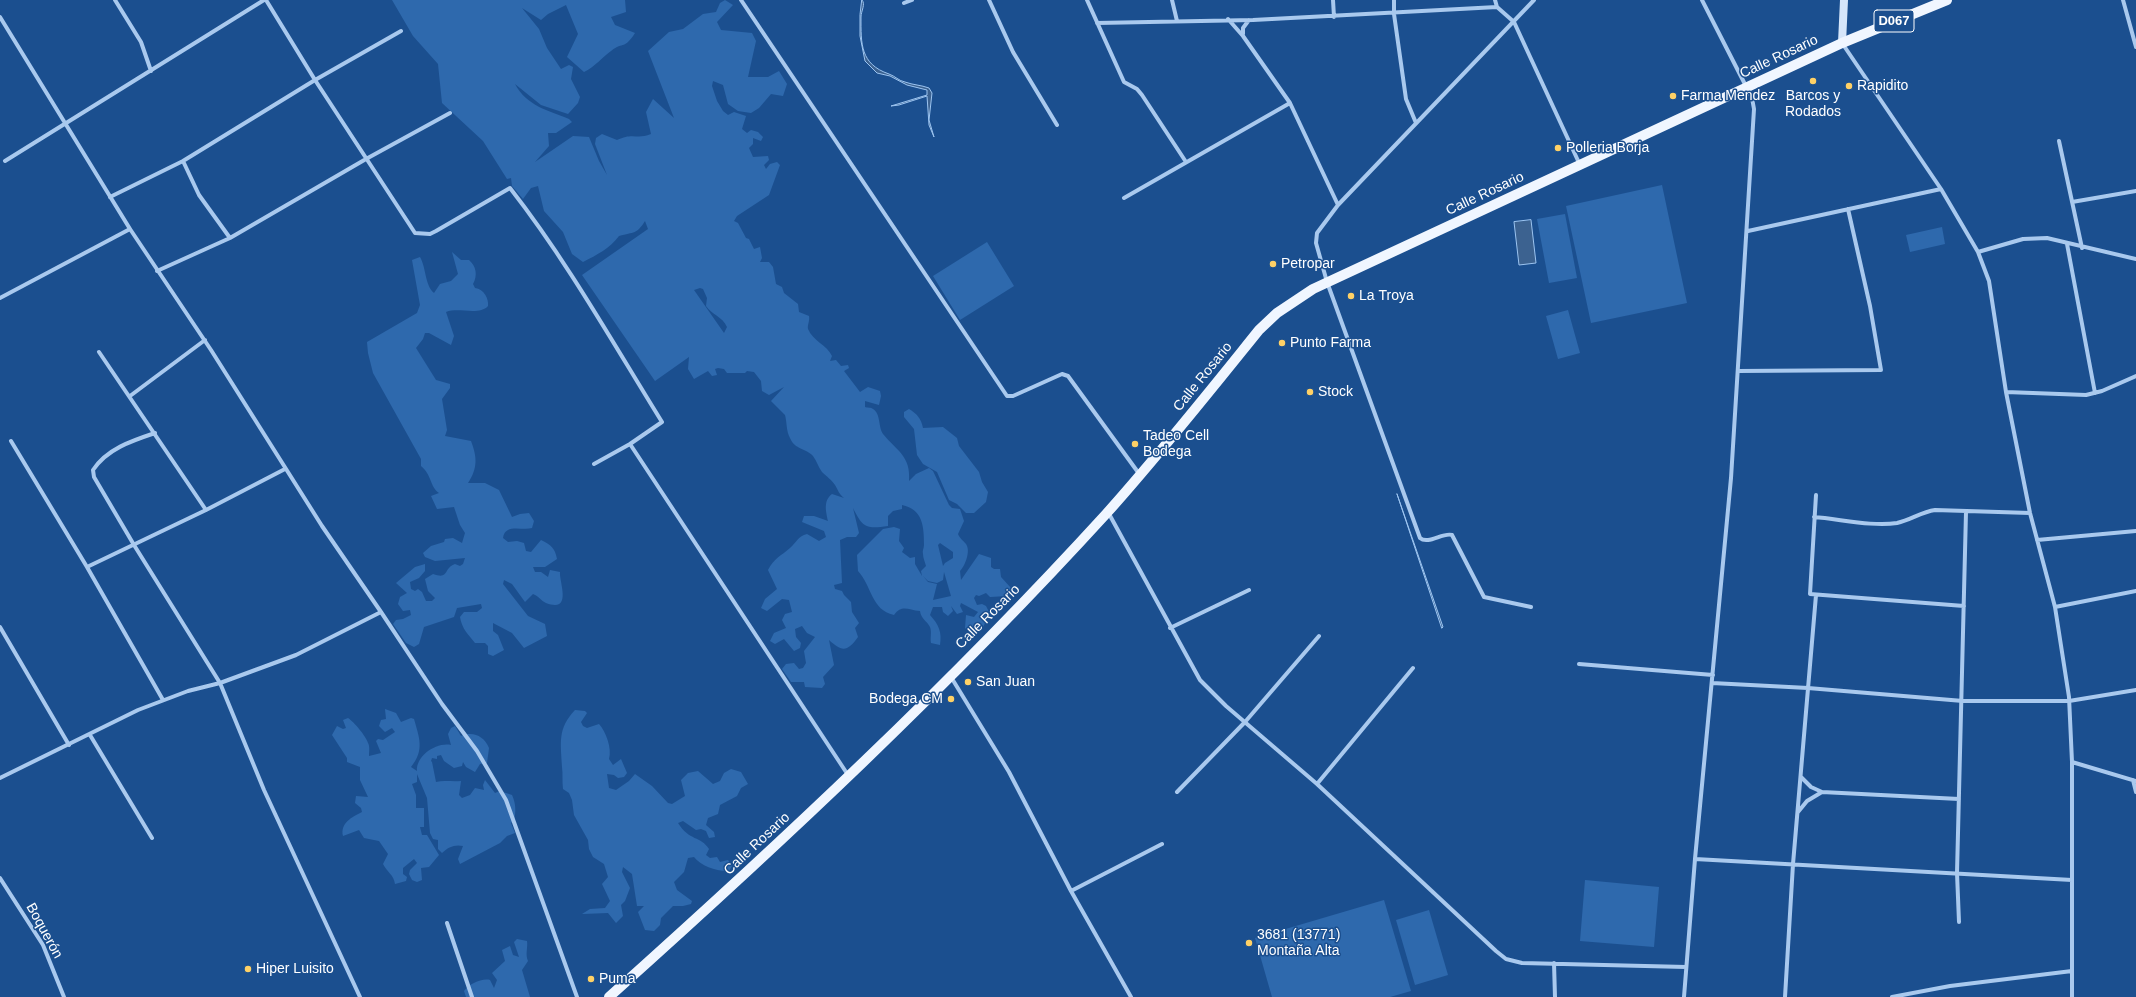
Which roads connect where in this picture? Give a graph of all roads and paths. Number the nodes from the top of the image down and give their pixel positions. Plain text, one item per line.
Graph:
1 (115, 0) edge
2 (265, 0) edge
3 (741, 0) edge
4 (912, 0) edge
5 (989, 0) edge
6 (1087, 0) edge
7 (1172, 0) edge
8 (1333, 0) edge
9 (1394, 0) edge
10 (1495, 0) edge
11 (1534, 0) edge
12 (1702, 0) edge
13 (1844, 0) edge
14 (1947, 0) edge
15 (2122, 0) edge
16 (904, 3) dead end
17 (1497, 7) junction
18 (1394, 14) junction
19 (0, 16) edge
20 (1334, 17) junction
21 (1228, 19) junction
22 (1250, 20) junction
23 (1177, 21) junction
24 (1514, 22) junction
25 (1097, 23) junction
26 (401, 31) dead end
27 (1244, 36) junction
28 (1842, 43) junction
29 (2136, 47) edge
30 (151, 71) junction
31 (315, 80) junction
32 (1747, 88) junction
33 (1290, 103) junction
34 (450, 113) dead end
35 (1416, 123) junction
36 (65, 124) junction
37 (1057, 125) dead end
38 (2059, 140) dead end
39 (366, 159) junction
40 (5, 161) dead end
41 (182, 161) junction
42 (1186, 162) junction
43 (1580, 165) junction
44 (1941, 189) junction
45 (2136, 191) edge
46 (110, 197) junction
47 (1124, 198) dead end
48 (2072, 202) junction
49 (1338, 205) junction
50 (1848, 209) junction
51 (130, 229) junction
52 (1748, 231) junction
53 (230, 238) junction
54 (2067, 244) junction
55 (2082, 248) junction
56 (1978, 252) junction
57 (2136, 259) edge
58 (157, 271) junction
59 (1327, 282) junction
60 (0, 298) edge
61 (205, 340) junction
62 (99, 352) dead end
63 (1738, 371) junction
64 (2136, 376) edge
65 (2006, 392) junction
66 (2095, 393) junction
67 (130, 396) junction
68 (155, 433) junction
69 (11, 441) dead end
70 (630, 444) junction
71 (594, 464) dead end
72 (286, 468) junction
73 (1140, 475) junction
74 (1816, 495) dead end
75 (206, 510) junction
76 (1108, 512) junction
77 (1966, 512) junction
78 (2030, 513) junction
79 (1814, 517) junction
80 (2136, 531) edge
81 (2036, 540) junction
82 (134, 545) junction
83 (87, 567) junction
84 (1249, 590) dead end
85 (2136, 591) edge
86 (1816, 595) junction
87 (1964, 606) junction
88 (2055, 606) junction
89 (1532, 607) dead end
90 (382, 612) junction
91 (0, 627) edge
92 (1170, 628) junction
93 (1319, 636) dead end
94 (1579, 664) dead end
95 (1413, 668) dead end
96 (950, 675) junction
97 (1713, 675) junction
98 (220, 683) junction
99 (1712, 683) junction
100 (1808, 688) junction
101 (2136, 690) edge
102 (163, 700) junction
103 (2069, 700) junction
104 (1962, 701) junction
105 (1245, 722) junction
106 (90, 735) junction
107 (69, 745) junction
108 (2072, 762) junction
109 (849, 776) junction
110 (1801, 777) junction
111 (0, 778) edge
112 (2135, 780) edge
113 (1317, 784) junction
114 (1177, 792) dead end
115 (1822, 792) junction
116 (2136, 792) edge
117 (1958, 799) junction
118 (1798, 812) junction
119 (152, 838) dead end
120 (1162, 844) dead end
121 (1694, 859) junction
122 (1793, 864) junction
123 (1957, 873) junction
124 (0, 878) edge
125 (2072, 880) junction
126 (1071, 891) junction
127 (1958, 922) dead end
128 (447, 923) dead end
129 (1554, 964) junction
130 (1686, 967) junction
131 (2072, 971) junction
132 (64, 997) edge
133 (360, 997) edge
134 (472, 997) edge
135 (577, 997) edge
136 (609, 997) edge
137 (1131, 997) edge
138 (1555, 997) edge
139 (1684, 997) edge
140 (1785, 997) edge
141 (1892, 997) edge
142 (2072, 997) edge

1 - 30 street
2 - 30 street
2 - 31 street
3 - 73 street
4 - 16 street
5 - 37 street
6 - 25 street
7 - 23 street
8 - 20 street
9 - 18 street
10 - 17 street
11 - 24 street
12 - 32 street
13 - 28 street
14 - 28 main road, Calle Rosario / D067
15 - 29 street
17 - 18 street
17 - 24 street
18 - 20 street
18 - 35 street
19 - 36 street
20 - 22 street
21 - 22 street
21 - 23 street
21 - 27 street
22 - 27 street
23 - 25 street
24 - 35 street
24 - 43 street
25 - 42 street
26 - 31 street
27 - 33 street
28 - 32 main road, Calle Rosario / D067
28 - 44 street
30 - 36 street
31 - 39 street
31 - 41 street
32 - 43 main road, Calle Rosario / D067
32 - 52 street
33 - 42 street
33 - 49 street
34 - 39 street
35 - 49 street
36 - 40 street
36 - 46 street
38 - 48 street
39 - 53 street
39 - 70 street
41 - 46 street
41 - 53 street
42 - 47 street
43 - 59 main road, Calle Rosario / D067
44 - 50 street
44 - 56 street
45 - 48 street
46 - 51 street
48 - 55 street
49 - 59 street
50 - 52 street
50 - 63 street
51 - 58 street
51 - 60 street
52 - 63 street
53 - 58 street
54 - 55 street
54 - 56 street
54 - 66 street
55 - 57 street
56 - 65 street
58 - 61 street
59 - 73 main road, Calle Rosario / D067
59 - 89 street
61 - 67 street
61 - 72 street
62 - 67 street
63 - 97 street
64 - 66 street
65 - 66 street
65 - 78 street
67 - 68 street
68 - 75 street
68 - 82 street
69 - 83 street
70 - 71 street
70 - 109 street
72 - 75 street
72 - 90 street
73 - 76 main road, Calle Rosario / D067
74 - 79 street
75 - 82 street
76 - 92 street
76 - 96 main road, Calle Rosario / D067
77 - 78 street
77 - 79 street
77 - 87 street
78 - 81 street
79 - 86 street
80 - 81 street
81 - 88 street
82 - 83 street
82 - 98 street
83 - 102 street
84 - 92 street
85 - 88 street
86 - 87 street
86 - 100 street
87 - 104 street
88 - 103 street
90 - 98 street
90 - 135 street
91 - 107 street
92 - 105 street
93 - 105 street
94 - 97 street
95 - 113 street
96 - 109 main road, Calle Rosario / D067
96 - 126 street
97 - 99 street
98 - 102 street
98 - 133 street
99 - 100 street
99 - 121 street
100 - 104 street
100 - 110 street
101 - 103 street
102 - 106 street
103 - 104 street
103 - 108 street
104 - 117 street
105 - 113 street
105 - 114 street
106 - 107 street
106 - 119 street
107 - 111 street
108 - 112 street
108 - 125 street
109 - 136 main road, Calle Rosario / D067
110 - 115 street
110 - 118 street
112 - 116 street
113 - 129 street
115 - 117 street
115 - 118 street
117 - 123 street
118 - 122 street
120 - 126 street
121 - 122 street
121 - 130 street
122 - 123 street
122 - 140 street
123 - 125 street
123 - 127 street
124 - 132 street, Boquerón
125 - 131 street
126 - 137 street
128 - 134 street
129 - 130 street
129 - 138 street
130 - 139 street
131 - 141 street
131 - 142 street

